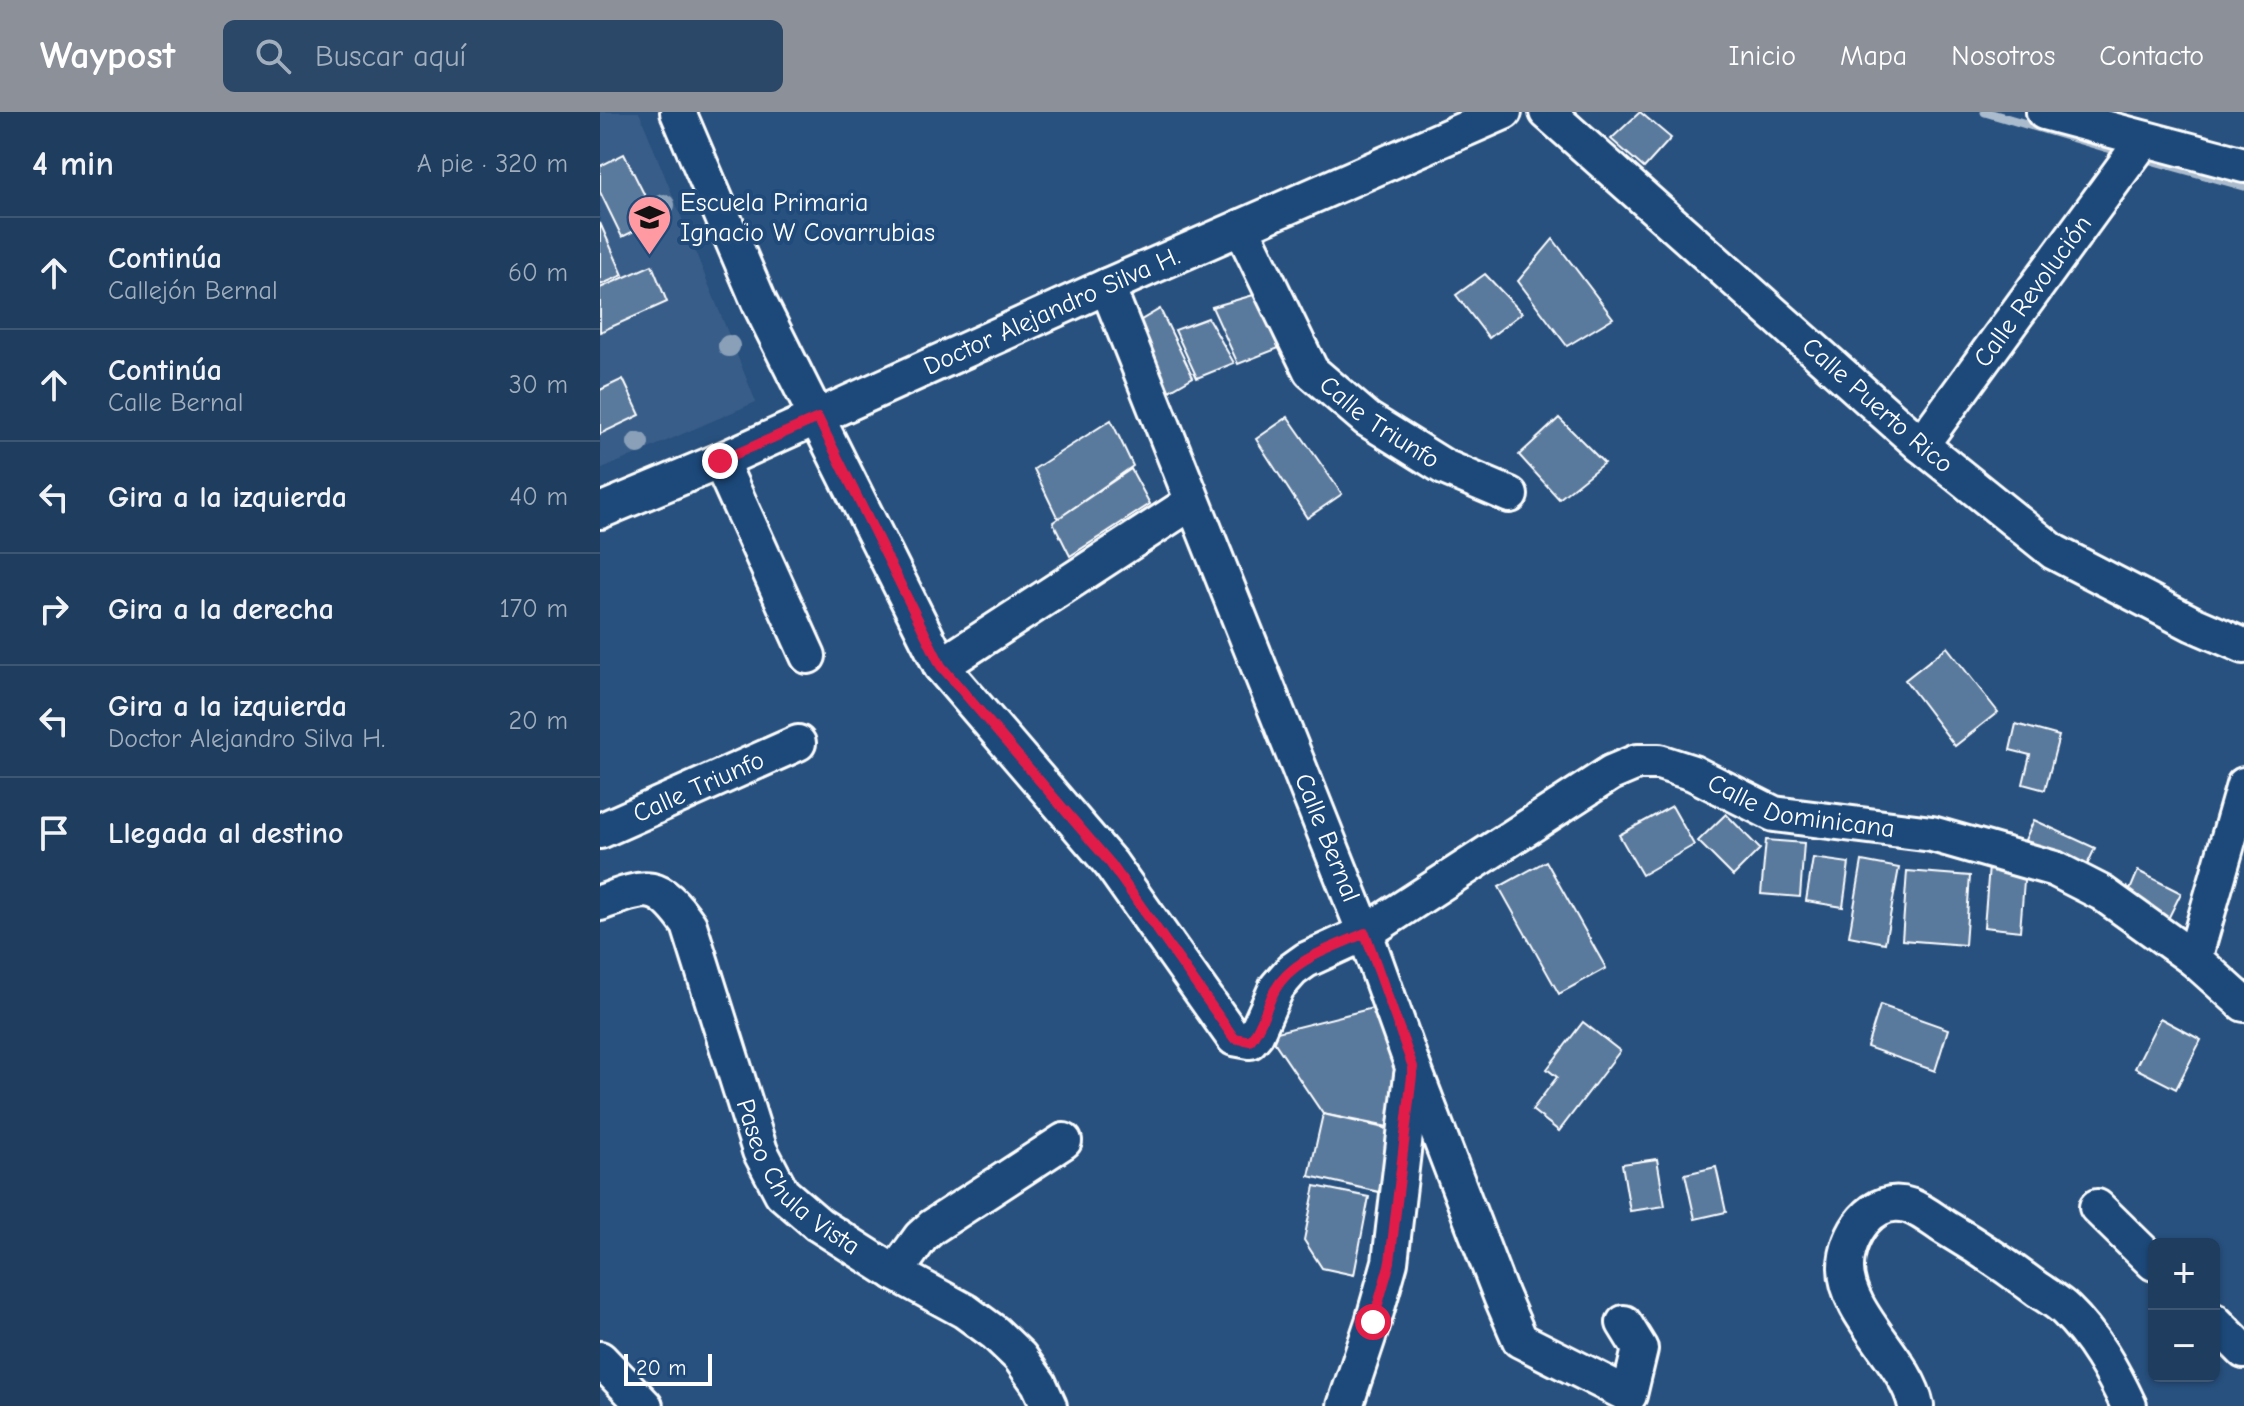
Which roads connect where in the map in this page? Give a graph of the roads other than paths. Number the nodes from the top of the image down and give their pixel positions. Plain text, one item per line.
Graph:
1 (678, 112) edge
2 (1504, 112) edge
3 (1547, 112) edge
4 (2044, 112) edge
5 (2144, 139) junction
6 (2240, 156) edge
7 (1241, 227) junction
8 (1107, 286) junction
9 (818, 418) junction
10 (1921, 445) junction
11 (720, 461) junction
12 (1510, 495) dead end
13 (1192, 502) junction
14 (600, 511) edge
15 (2244, 646) edge
16 (808, 656) dead end
17 (941, 666) junction
18 (798, 743) dead end
19 (2244, 785) edge
20 (600, 831) edge
21 (600, 903) edge
22 (1365, 933) junction
23 (2194, 959) junction
24 (2244, 1004) edge
25 (1413, 1067) junction
26 (1064, 1141) dead end
27 (2097, 1207) dead end
28 (2148, 1257) edge
29 (895, 1273) junction
30 (1624, 1323) dead end
31 (2220, 1327) edge
32 (2244, 1351) edge
33 (600, 1359) edge
34 (645, 1406) edge
35 (1049, 1406) edge
36 (1345, 1406) edge
37 (1916, 1406) edge
38 (2129, 1406) edge

1 - 9 street
2 - 7 street, Doctor Alejandro Silva H.
3 - 10 street, Calle Puerto Rico
4 - 5 street
5 - 6 street
5 - 10 street, Calle Revolución
7 - 8 street, Doctor Alejandro Silva H.
7 - 12 street, Calle Triunfo
8 - 9 street, Doctor Alejandro Silva H.
8 - 13 street, Calle Bernal
9 - 11 street, Doctor Alejandro Silva H.
9 - 17 street
10 - 15 street, Calle Puerto Rico
11 - 14 street, Doctor Alejandro Silva H.
11 - 16 street
13 - 17 street
13 - 22 street, Calle Bernal
17 - 22 street, Calle Dominicana
18 - 20 street, Calle Triunfo
19 - 23 street
21 - 29 street, Paseo Chula Vista
22 - 23 street, Calle Dominicana
22 - 25 street, Calle Bernal
23 - 24 street, Calle Dominicana
25 - 30 street, Calle Bernal
25 - 36 street
26 - 29 street
27 - 28 street
29 - 35 street, Paseo Chula Vista
31 - 32 street
33 - 34 street
37 - 38 street

